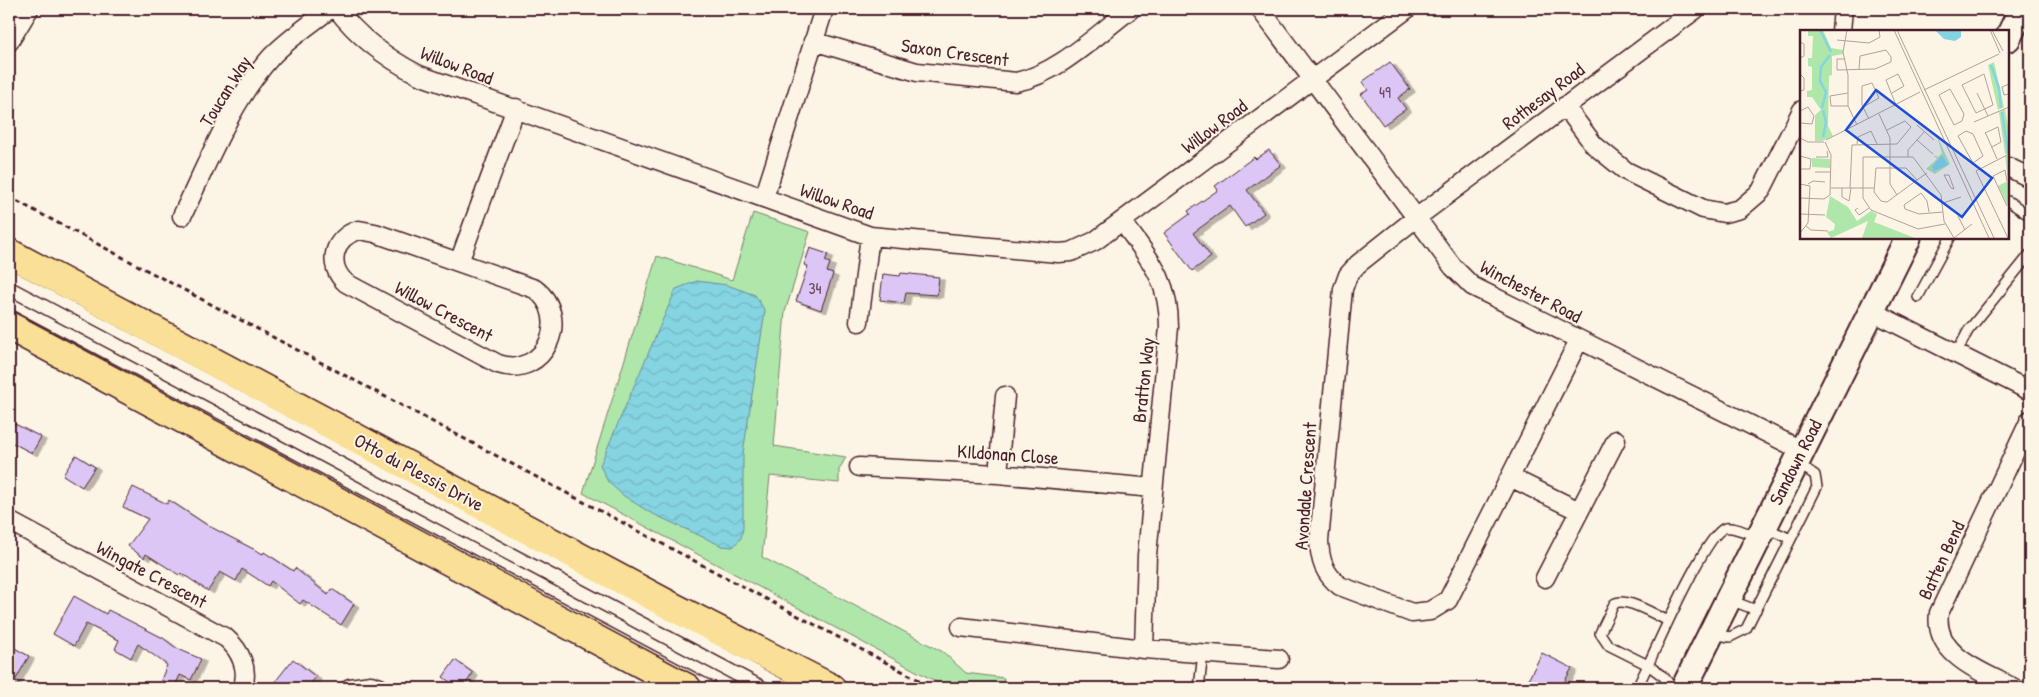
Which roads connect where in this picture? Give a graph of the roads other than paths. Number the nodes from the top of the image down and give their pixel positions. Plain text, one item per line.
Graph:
1 (29, 9) edge
2 (330, 9) edge
3 (337, 9) edge
4 (824, 9) edge
5 (1131, 9) edge
6 (1260, 9) edge
7 (1407, 9) edge
8 (1696, 9) edge
9 (1843, 9) edge
10 (2022, 9) edge
11 (1841, 30) edge
12 (2009, 36) edge
13 (813, 41) junction
14 (9, 42) edge
15 (1313, 78) junction
16 (1565, 106) junction
17 (516, 108) junction
18 (1800, 114) edge
19 (2009, 168) edge
20 (2030, 178) edge
21 (764, 198) junction
22 (2009, 202) edge
23 (182, 216) dead end
24 (2030, 216) edge
25 (1416, 218) junction
26 (1122, 221) junction
27 (870, 236) junction
28 (1907, 239) edge
29 (1949, 239) edge
30 (9, 253) edge
31 (2030, 254) edge
32 (459, 262) junction
33 (9, 274) edge
34 (1918, 297) dead end
35 (9, 302) edge
36 (1871, 311) junction
37 (859, 322) dead end
38 (9, 326) edge
39 (1579, 340) junction
40 (1956, 354) junction
41 (2030, 391) edge
42 (1005, 396) dead end
43 (2030, 420) edge
44 (1616, 440) dead end
45 (1799, 456) junction
46 (859, 467) dead end
47 (998, 474) junction
48 (1510, 477) junction
49 (1153, 488) junction
50 (1579, 511) junction
51 (9, 520) edge
52 (1761, 532) junction
53 (1791, 540) junction
54 (1544, 578) dead end
55 (1727, 598) junction
56 (1756, 610) junction
57 (1668, 621) junction
58 (961, 627) dead end
59 (1712, 634) junction
60 (1144, 649) junction
61 (1203, 653) junction
62 (1279, 659) dead end
63 (1648, 665) junction
64 (242, 688) edge
65 (350, 688) edge
66 (380, 688) edge
67 (687, 688) edge
68 (736, 688) edge
69 (789, 688) edge
70 (831, 688) edge
71 (1199, 688) edge
72 (1637, 688) edge
73 (1672, 688) edge
74 (1684, 688) edge
75 (2014, 688) edge

1 - 14 street
2 - 23 street, Toucan Way
3 - 17 street, Willow Road
4 - 13 street
5 - 13 street, Saxon Crescent
6 - 15 street, Winchester Road
7 - 15 street, Willow Road
8 - 16 street, Rothesay Road
9 - 11 street
10 - 12 street
13 - 21 street
15 - 25 street, Winchester Road
15 - 26 street, Willow Road
16 - 18 street
16 - 25 street, Rothesay Road
17 - 21 street, Willow Road
17 - 32 street
19 - 20 street
21 - 27 street, Willow Road
22 - 24 lane
25 - 39 street, Winchester Road
25 - 48 street, Avondale Crescent
26 - 27 street, Willow Road
26 - 49 street, Bratton Way
27 - 37 street
28 - 36 street, Sandown Road
29 - 34 lane
30 - 70 main road, Otto du Plessis Drive
31 - 40 lane
32 - 32 street, Willow Crescent
33 - 69 lane
35 - 68 lane
36 - 40 street
36 - 45 street, Sandown Road
38 - 67 main road
39 - 45 street, Winchester Road
39 - 48 street, Avondale Crescent
40 - 41 street
42 - 47 street
43 - 75 street, Batten Bend
44 - 50 street
45 - 52 street, Sandown Road
45 - 53 lane
46 - 47 street, KIldonan Close
47 - 49 street, KIldonan Close
48 - 50 street
49 - 60 street, Bratton Way
50 - 54 street
51 - 64 street, Wingate Crescent
52 - 53 lane
52 - 55 street, Sandown Road
52 - 57 lane
53 - 56 lane
55 - 56 lane
55 - 59 street, Sandown Road
56 - 59 lane
57 - 63 lane
57 - 63 lane
58 - 60 street
59 - 74 street, Sandown Road
60 - 61 street
61 - 62 street
61 - 71 lane
63 - 72 lane
63 - 73 lane
65 - 66 street

